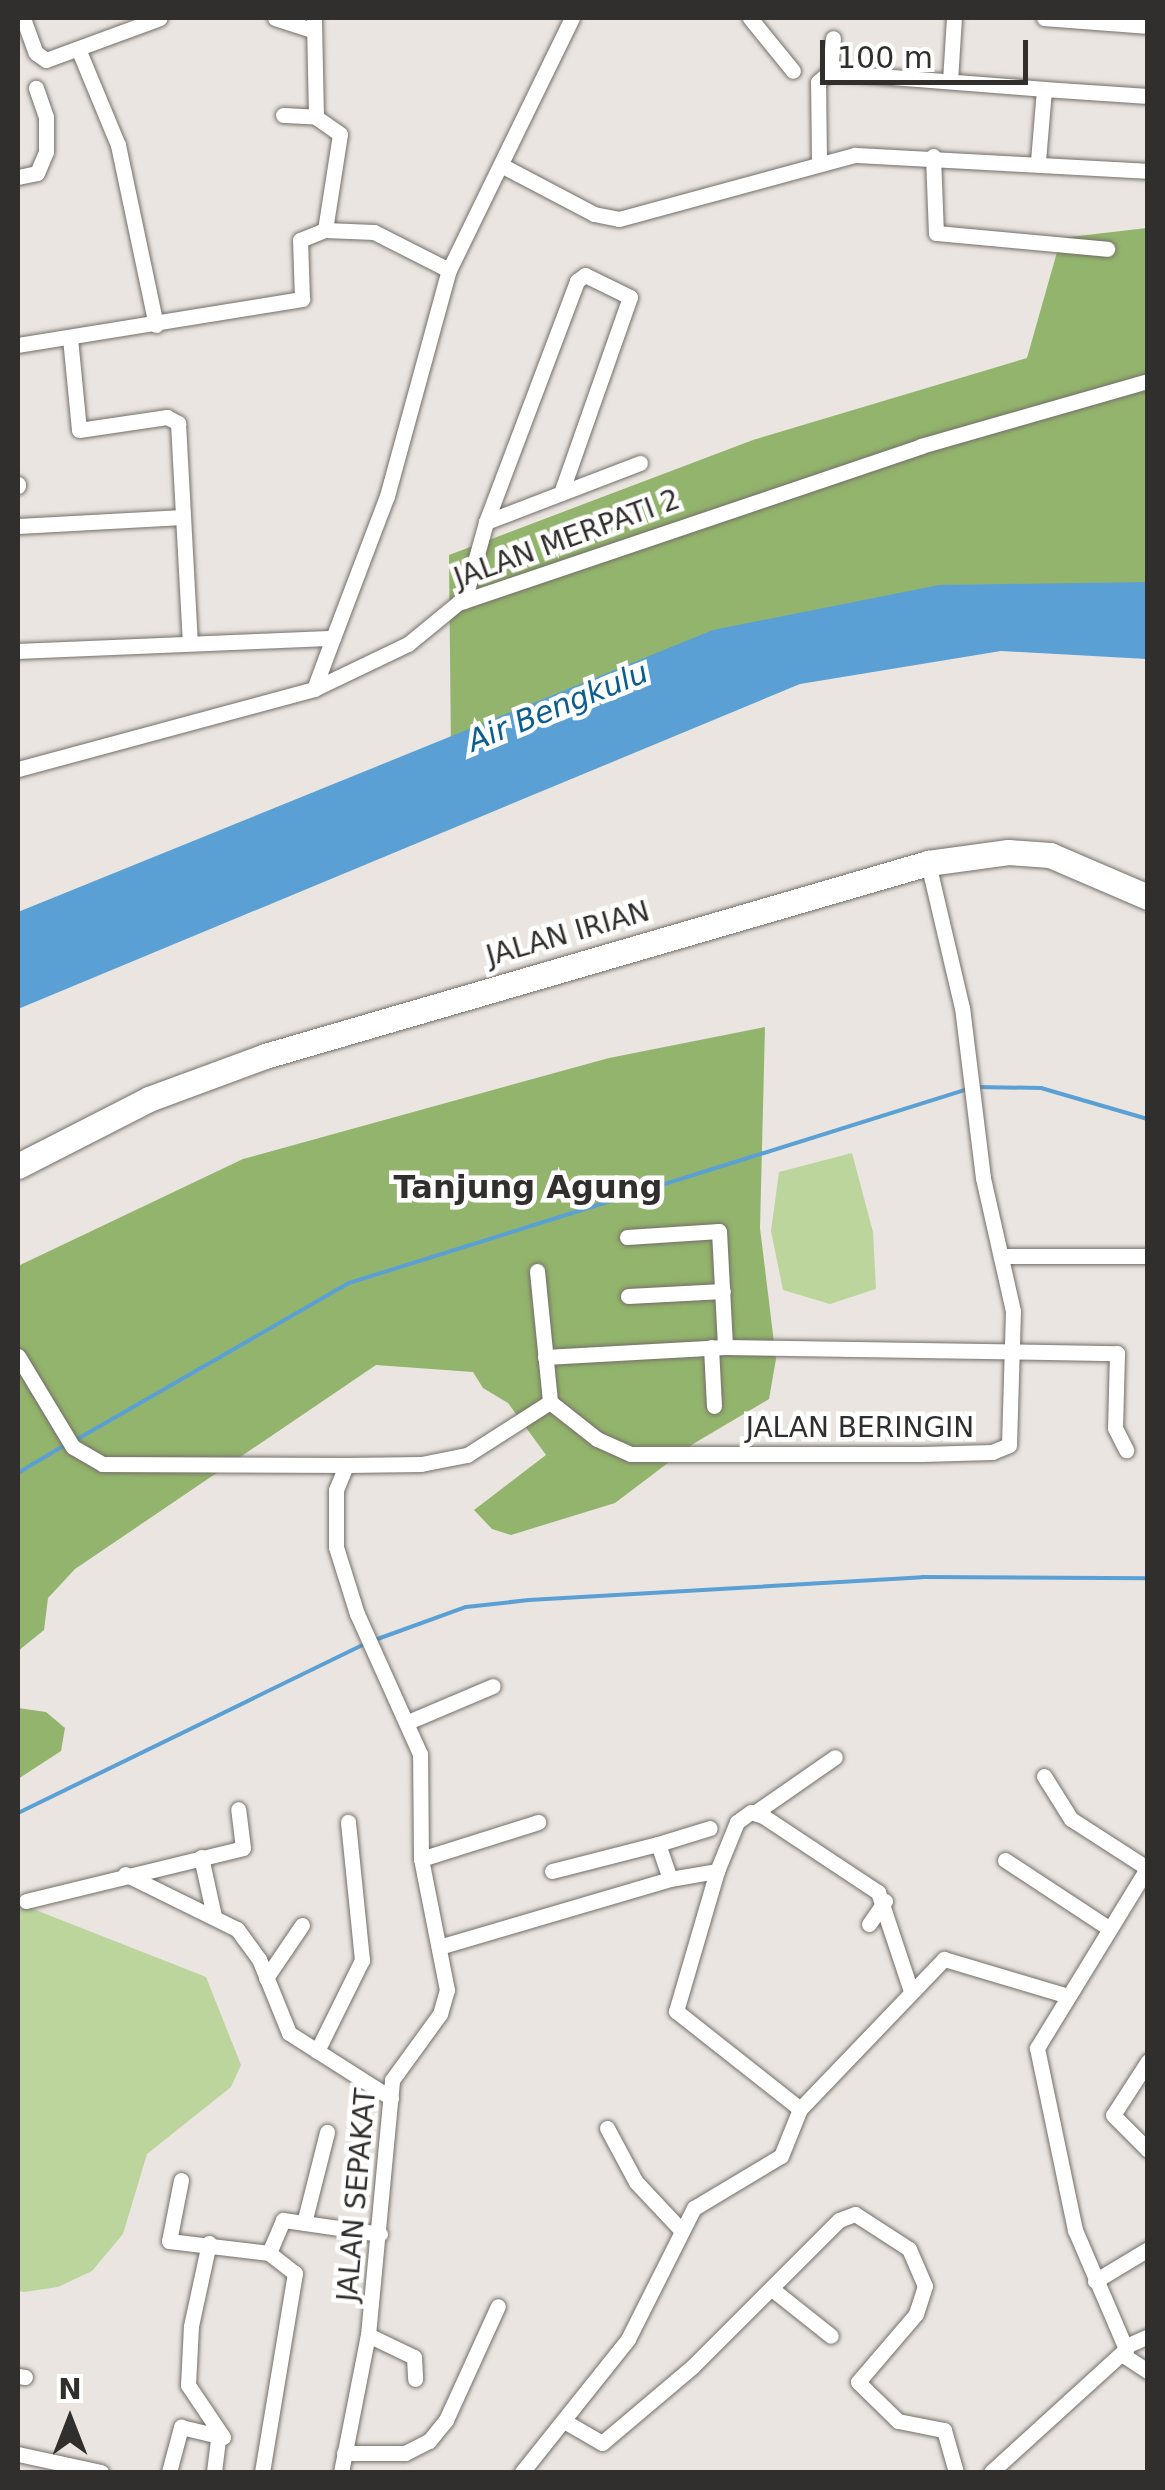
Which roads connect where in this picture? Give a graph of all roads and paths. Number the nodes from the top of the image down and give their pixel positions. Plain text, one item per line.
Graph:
1 (22, 18) edge
2 (160, 18) edge
3 (275, 18) edge
4 (572, 18) edge
5 (750, 18) edge
6 (954, 18) edge
7 (1044, 18) edge
8 (314, 24) edge
9 (1148, 26) edge
10 (833, 38) dead end
11 (79, 51) junction
12 (793, 71) dead end
13 (830, 72) junction
14 (950, 81) junction
15 (36, 88) dead end
16 (1044, 88) junction
17 (1148, 96) edge
18 (282, 115) dead end
19 (316, 117) junction
20 (933, 156) junction
21 (819, 160) junction
22 (1038, 161) junction
23 (501, 165) junction
24 (1148, 171) edge
25 (18, 177) edge
26 (325, 230) junction
27 (1107, 249) dead end
28 (449, 270) junction
29 (156, 326) junction
30 (70, 338) junction
31 (18, 345) edge
32 (1148, 381) edge
33 (640, 464) dead end
34 (561, 493) junction
35 (183, 517) junction
36 (486, 522) junction
37 (18, 526) edge
38 (464, 601) junction
39 (333, 638) junction
40 (190, 642) junction
41 (18, 651) edge
42 (314, 689) junction
43 (18, 769) edge
44 (928, 864) junction
45 (1148, 897) edge
46 (18, 1166) edge
47 (627, 1237) dead end
48 (1002, 1256) junction
49 (1148, 1256) edge
50 (537, 1271) dead end
51 (723, 1291) junction
52 (628, 1296) dead end
53 (718, 1347) junction
54 (1015, 1352) junction
55 (18, 1356) edge
56 (545, 1357) junction
57 (550, 1402) junction
58 (714, 1406) dead end
59 (1126, 1450) dead end
60 (346, 1464) junction
61 (493, 1686) dead end
62 (408, 1722) junction
63 (835, 1758) dead end
64 (1044, 1776) dead end
65 (238, 1809) dead end
66 (756, 1812) junction
67 (348, 1822) dead end
68 (538, 1822) dead end
69 (710, 1828) dead end
70 (658, 1844) junction
71 (201, 1856) junction
72 (421, 1859) junction
73 (1005, 1860) dead end
74 (1147, 1867) edge
75 (552, 1871) dead end
76 (718, 1872) junction
77 (125, 1874) junction
78 (670, 1879) junction
79 (26, 1901) dead end
80 (884, 1901) junction
81 (214, 1916) junction
82 (869, 1924) dead end
83 (302, 1925) dead end
84 (1106, 1927) junction
85 (439, 1948) junction
86 (266, 1978) junction
87 (911, 1991) junction
88 (1065, 1996) junction
89 (317, 2051) junction
90 (1148, 2061) edge
91 (390, 2098) junction
92 (800, 2109) junction
93 (606, 2128) dead end
94 (327, 2132) dead end
95 (1148, 2150) edge
96 (181, 2180) dead end
97 (304, 2223) junction
98 (680, 2230) junction
99 (380, 2234) junction
100 (209, 2243) junction
101 (1148, 2250) edge
102 (269, 2253) junction
103 (1095, 2281) junction
104 (772, 2288) junction
105 (498, 2306) dead end
106 (368, 2335) junction
107 (831, 2336) dead end
108 (1148, 2336) edge
109 (1125, 2350) junction
110 (1148, 2371) edge
111 (415, 2380) dead end
112 (564, 2421) junction
113 (218, 2440) junction
114 (344, 2453) junction
115 (18, 2454) edge
116 (529, 2470) edge
117 (101, 2472) edge
118 (169, 2472) edge
119 (214, 2472) edge
120 (262, 2472) edge
121 (342, 2472) edge
122 (956, 2472) edge
123 (991, 2472) edge

1 - 11 street
2 - 11 street
3 - 8 street
4 - 23 street
5 - 12 street
6 - 14 street
7 - 9 street
8 - 19 street
10 - 13 street
11 - 29 street
13 - 14 street
13 - 21 street
14 - 16 street
15 - 25 street
16 - 17 street
16 - 22 street
18 - 19 street
19 - 26 street
20 - 21 street
20 - 22 street
20 - 27 street
21 - 23 street
22 - 24 street
23 - 28 street
26 - 28 street
26 - 29 street
28 - 39 street
29 - 30 street
30 - 31 street
30 - 35 street
32 - 38 street, JALAN MERPATI 2
33 - 34 street
34 - 36 street
34 - 36 street
35 - 37 street
35 - 40 street
36 - 38 street
38 - 42 street, JALAN MERPATI 2
39 - 40 street
39 - 42 street
40 - 41 street
42 - 43 street, JALAN MERPATI 2
44 - 45 main road, JALAN IRIAN
44 - 46 main road, JALAN IRIAN
44 - 48 street, JALAN BERINGIN
47 - 51 street
48 - 49 street
48 - 54 street, JALAN BERINGIN
50 - 56 street
51 - 52 street
51 - 53 street
53 - 54 street
53 - 56 street
53 - 58 street
54 - 57 street, JALAN BERINGIN
54 - 59 street
55 - 60 street
56 - 57 street
57 - 60 street
60 - 62 street, JALAN SEPAKAT
61 - 62 street
62 - 72 street, JALAN SEPAKAT
63 - 66 street
64 - 74 street
65 - 71 street
66 - 76 street
66 - 80 street
67 - 89 street
68 - 72 street
69 - 70 street
70 - 75 street
70 - 78 street
71 - 77 street
71 - 81 street
72 - 85 street, JALAN SEPAKAT
73 - 84 street
74 - 84 street
76 - 78 street
76 - 92 street
77 - 79 street
77 - 81 street
78 - 85 street
80 - 82 street
80 - 87 street
81 - 86 street
83 - 86 street
84 - 88 street
85 - 91 street, JALAN SEPAKAT
86 - 89 street
87 - 88 street
87 - 92 street
88 - 103 street
89 - 91 street
90 - 95 street
91 - 99 street, JALAN SEPAKAT
92 - 98 street
93 - 98 street
94 - 97 street
96 - 100 street
97 - 99 street
97 - 102 street
98 - 112 street
99 - 106 street, JALAN SEPAKAT
100 - 102 street
100 - 113 street
101 - 103 street
102 - 120 street
103 - 109 street
104 - 107 street
104 - 112 street
104 - 122 street
105 - 114 street
106 - 111 street
106 - 114 street, JALAN SEPAKAT
108 - 109 street
109 - 110 street
109 - 123 street
112 - 116 street
113 - 118 street
113 - 119 street
114 - 121 street, JALAN SEPAKAT
115 - 117 street

